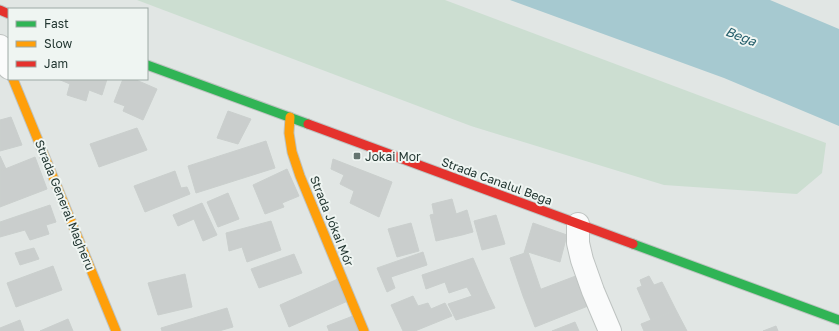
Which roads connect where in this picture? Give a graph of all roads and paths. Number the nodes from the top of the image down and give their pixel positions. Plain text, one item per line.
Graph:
1 (0, 46) edge
2 (148, 64) edge
3 (8, 66) edge
4 (13, 80) edge
5 (290, 118) junction
6 (578, 224) junction
7 (839, 320) edge
8 (116, 331) edge
9 (364, 331) edge
10 (610, 331) edge

1 - 3 street
2 - 5 street, Strada Canalul Bega
4 - 8 street, Strada General Magheru
5 - 6 street, Strada Canalul Bega
5 - 9 street, Strada Jókai Mór
6 - 7 street, Strada Canalul Bega
6 - 10 street

